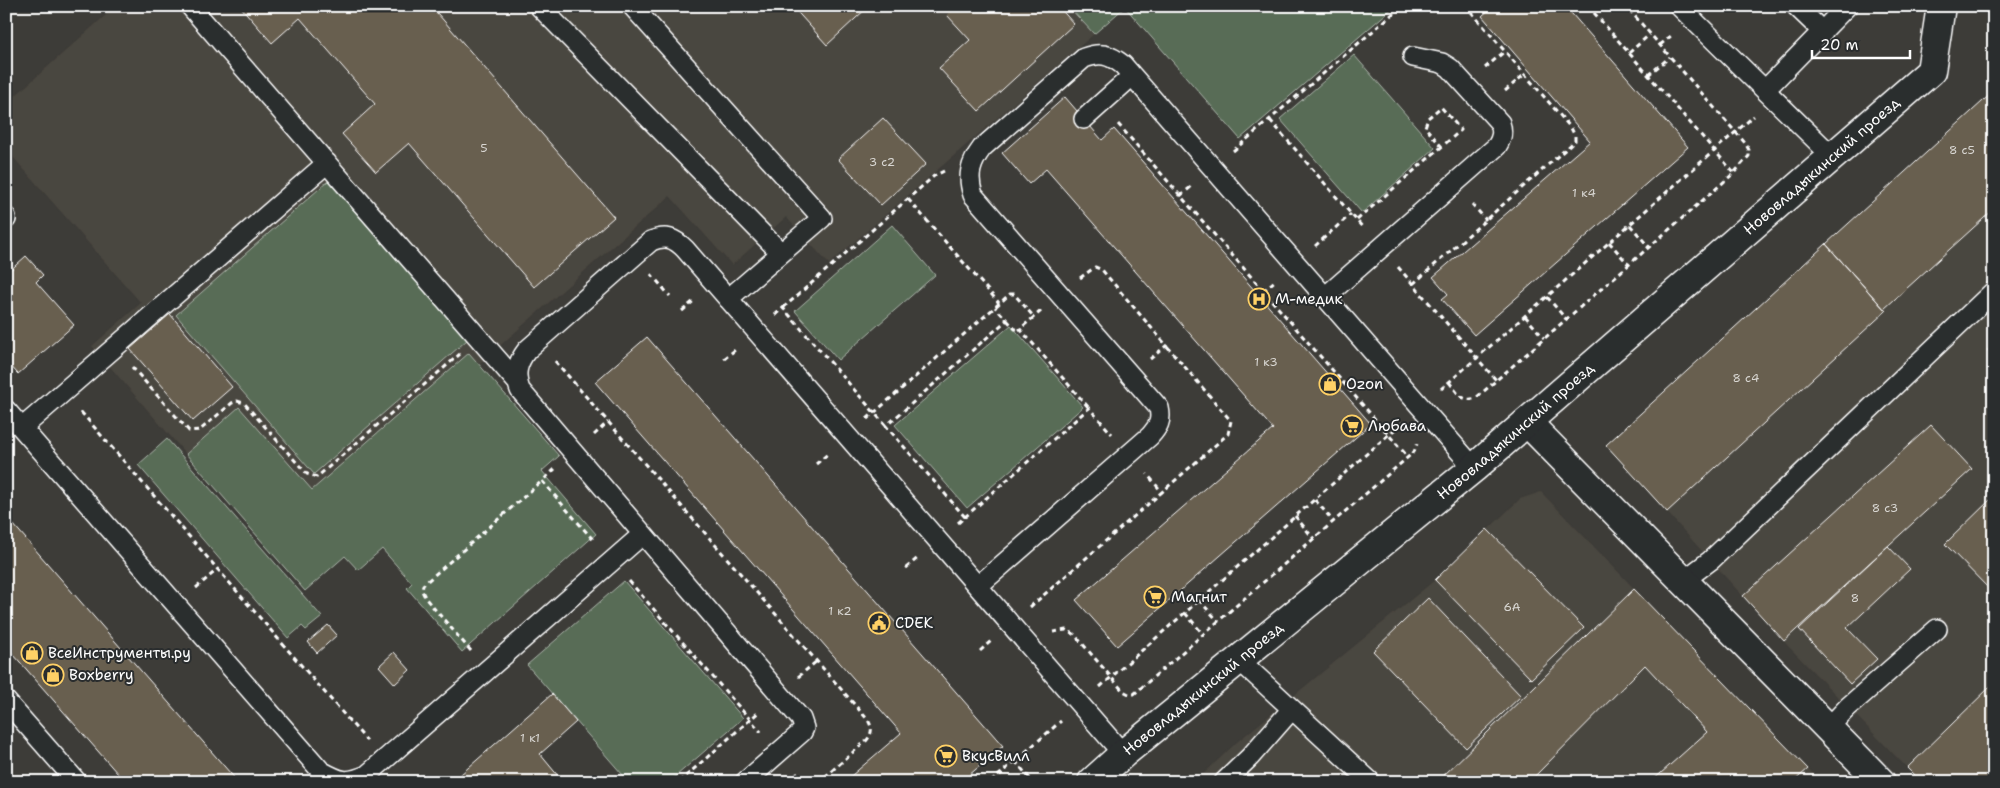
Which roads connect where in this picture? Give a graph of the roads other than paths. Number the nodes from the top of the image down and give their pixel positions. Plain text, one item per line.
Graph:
1 (190, 6) edge
2 (539, 6) edge
3 (632, 6) edge
4 (1679, 6) edge
5 (1796, 6) edge
6 (1847, 6) edge
7 (1941, 6) edge
8 (1823, 32) junction
9 (1413, 57) dead end
10 (1132, 76) junction
11 (1769, 95) junction
12 (1084, 119) dead end
13 (1833, 157) junction
14 (327, 163) junction
15 (782, 253) junction
16 (1994, 290) edge
17 (1325, 297) junction
18 (728, 299) junction
19 (517, 382) junction
20 (6, 410) edge
21 (1527, 422) junction
22 (22, 428) junction
23 (1474, 468) junction
24 (644, 534) junction
25 (1683, 581) junction
26 (978, 586) junction
27 (1937, 629) dead end
28 (1240, 660) junction
29 (6, 701) edge
30 (1292, 710) junction
31 (1828, 728) junction
32 (1123, 754) junction
33 (77, 782) edge
34 (745, 782) edge
35 (1092, 782) edge
36 (1224, 782) edge
37 (1370, 782) edge
38 (1881, 782) edge

1 - 14 lane
2 - 15 lane
3 - 15 lane
4 - 11 lane
5 - 8 lane
6 - 8 lane
7 - 13 street, Нововладыкинский проезд
8 - 11 lane
9 - 17 lane
10 - 12 lane
10 - 17 lane
10 - 26 lane
11 - 13 lane
13 - 21 street, Нововладыкинский проезд
14 - 19 lane
14 - 22 lane
15 - 18 lane
16 - 25 lane
17 - 23 lane
18 - 19 lane
18 - 26 lane
19 - 24 lane
20 - 22 lane
21 - 23 street, Нововладыкинский проезд
21 - 25 street
22 - 24 lane
23 - 28 street, Нововладыкинский проезд
24 - 34 lane
25 - 31 street
26 - 32 lane
27 - 31 lane
28 - 30 lane
28 - 32 street, Нововладыкинский проезд
29 - 33 lane
30 - 36 lane
30 - 37 lane
31 - 38 street
32 - 35 street, Нововладыкинский проезд

